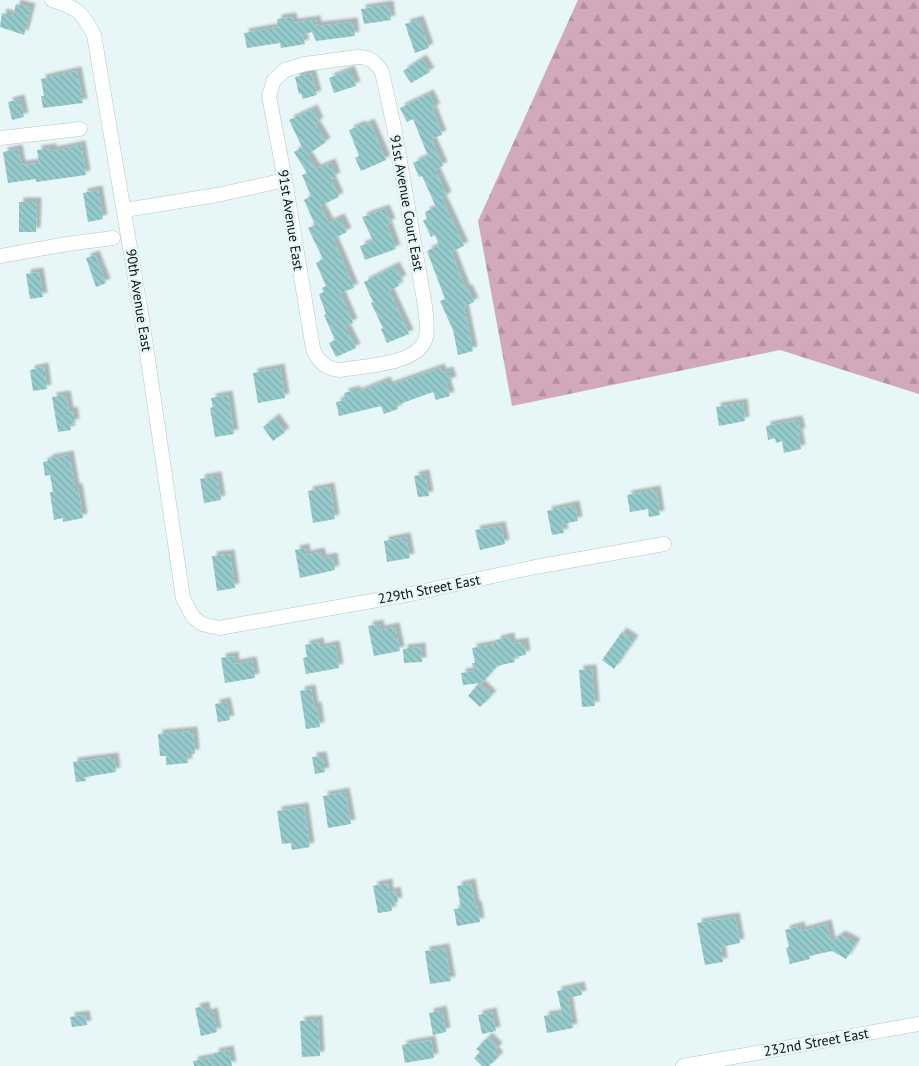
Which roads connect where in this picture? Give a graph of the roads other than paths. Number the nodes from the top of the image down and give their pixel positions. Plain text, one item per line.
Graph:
1 (52, 0) edge
2 (372, 61) joint
3 (80, 130) dead end
4 (0, 138) edge
5 (285, 180) junction
6 (125, 210) junction
7 (114, 238) dead end
8 (0, 256) edge
9 (324, 364) joint
10 (664, 544) dead end
11 (196, 619) joint
12 (919, 1024) edge
13 (683, 1066) edge

1 - 6 street, 90th Avenue East
2 - 5 street, 91st Avenue East
2 - 9 street, 91st Avenue Court East
3 - 4 street
5 - 6 street
5 - 9 street, 91st Avenue East
6 - 11 street, 90th Avenue East
7 - 8 street
10 - 11 street, 229th Street East
12 - 13 street, 232nd Street East

